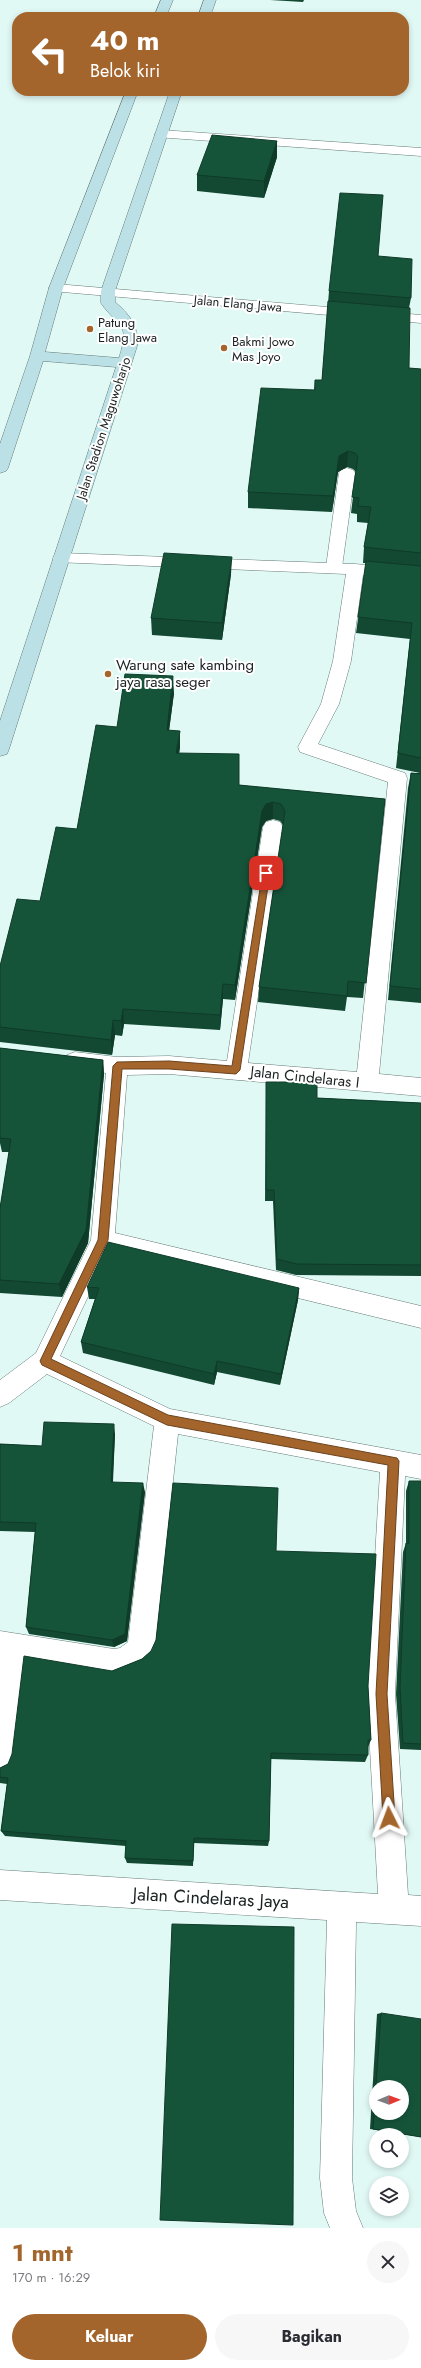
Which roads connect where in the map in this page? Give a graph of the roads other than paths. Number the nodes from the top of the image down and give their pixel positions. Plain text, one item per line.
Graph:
1 (167, 0) edge
2 (210, 0) edge
3 (162, 12) edge
4 (206, 12) edge
5 (130, 96) edge
6 (174, 96) edge
7 (160, 134) junction
8 (421, 152) edge
9 (56, 288) junction
10 (108, 291) junction
11 (421, 319) edge
12 (37, 356) junction
13 (124, 363) junction
14 (0, 468) edge
15 (348, 473) dead end
16 (61, 558) junction
17 (334, 567) junction
18 (355, 569) junction
19 (421, 575) edge
20 (0, 749) edge
21 (273, 827) dead end
22 (55, 1058) edge
23 (117, 1066) junction
24 (236, 1070) junction
25 (367, 1084) junction
26 (421, 1087) edge
27 (103, 1240) junction
28 (421, 1317) edge
29 (45, 1361) junction
30 (0, 1395) edge
31 (167, 1420) junction
32 (393, 1461) junction
33 (421, 1467) edge
34 (8, 1645) edge
35 (0, 1760) edge
36 (0, 1885) edge
37 (342, 1906) junction
38 (408, 1911) edge
39 (347, 2228) edge

1 - 3 main road
2 - 4 main road
5 - 9 main road
6 - 7 main road
7 - 8 street
7 - 10 main road
9 - 10 street, Jalan Elang Jawa
9 - 12 main road
10 - 11 street, Jalan Elang Jawa
10 - 13 main road, Jalan Stadion Maguwoharjo
12 - 13 main road
12 - 14 main road
13 - 16 main road, Jalan Stadion Maguwoharjo
15 - 17 street
16 - 17 street
16 - 20 main road, Jalan Stadion Maguwoharjo
17 - 18 street
18 - 19 street
18 - 25 street
21 - 24 street
22 - 23 street, Jalan Cindelaras I
23 - 24 street, Jalan Cindelaras I
23 - 27 street
24 - 25 street, Jalan Cindelaras I
25 - 26 street, Jalan Cindelaras I
27 - 28 street
27 - 29 street
29 - 30 street
29 - 31 street
31 - 32 street
31 - 34 street
32 - 33 street
32 - 38 street
34 - 35 street
36 - 37 street, Jalan Cindelaras Jaya
37 - 38 street, Jalan Cindelaras Jaya
37 - 39 street

